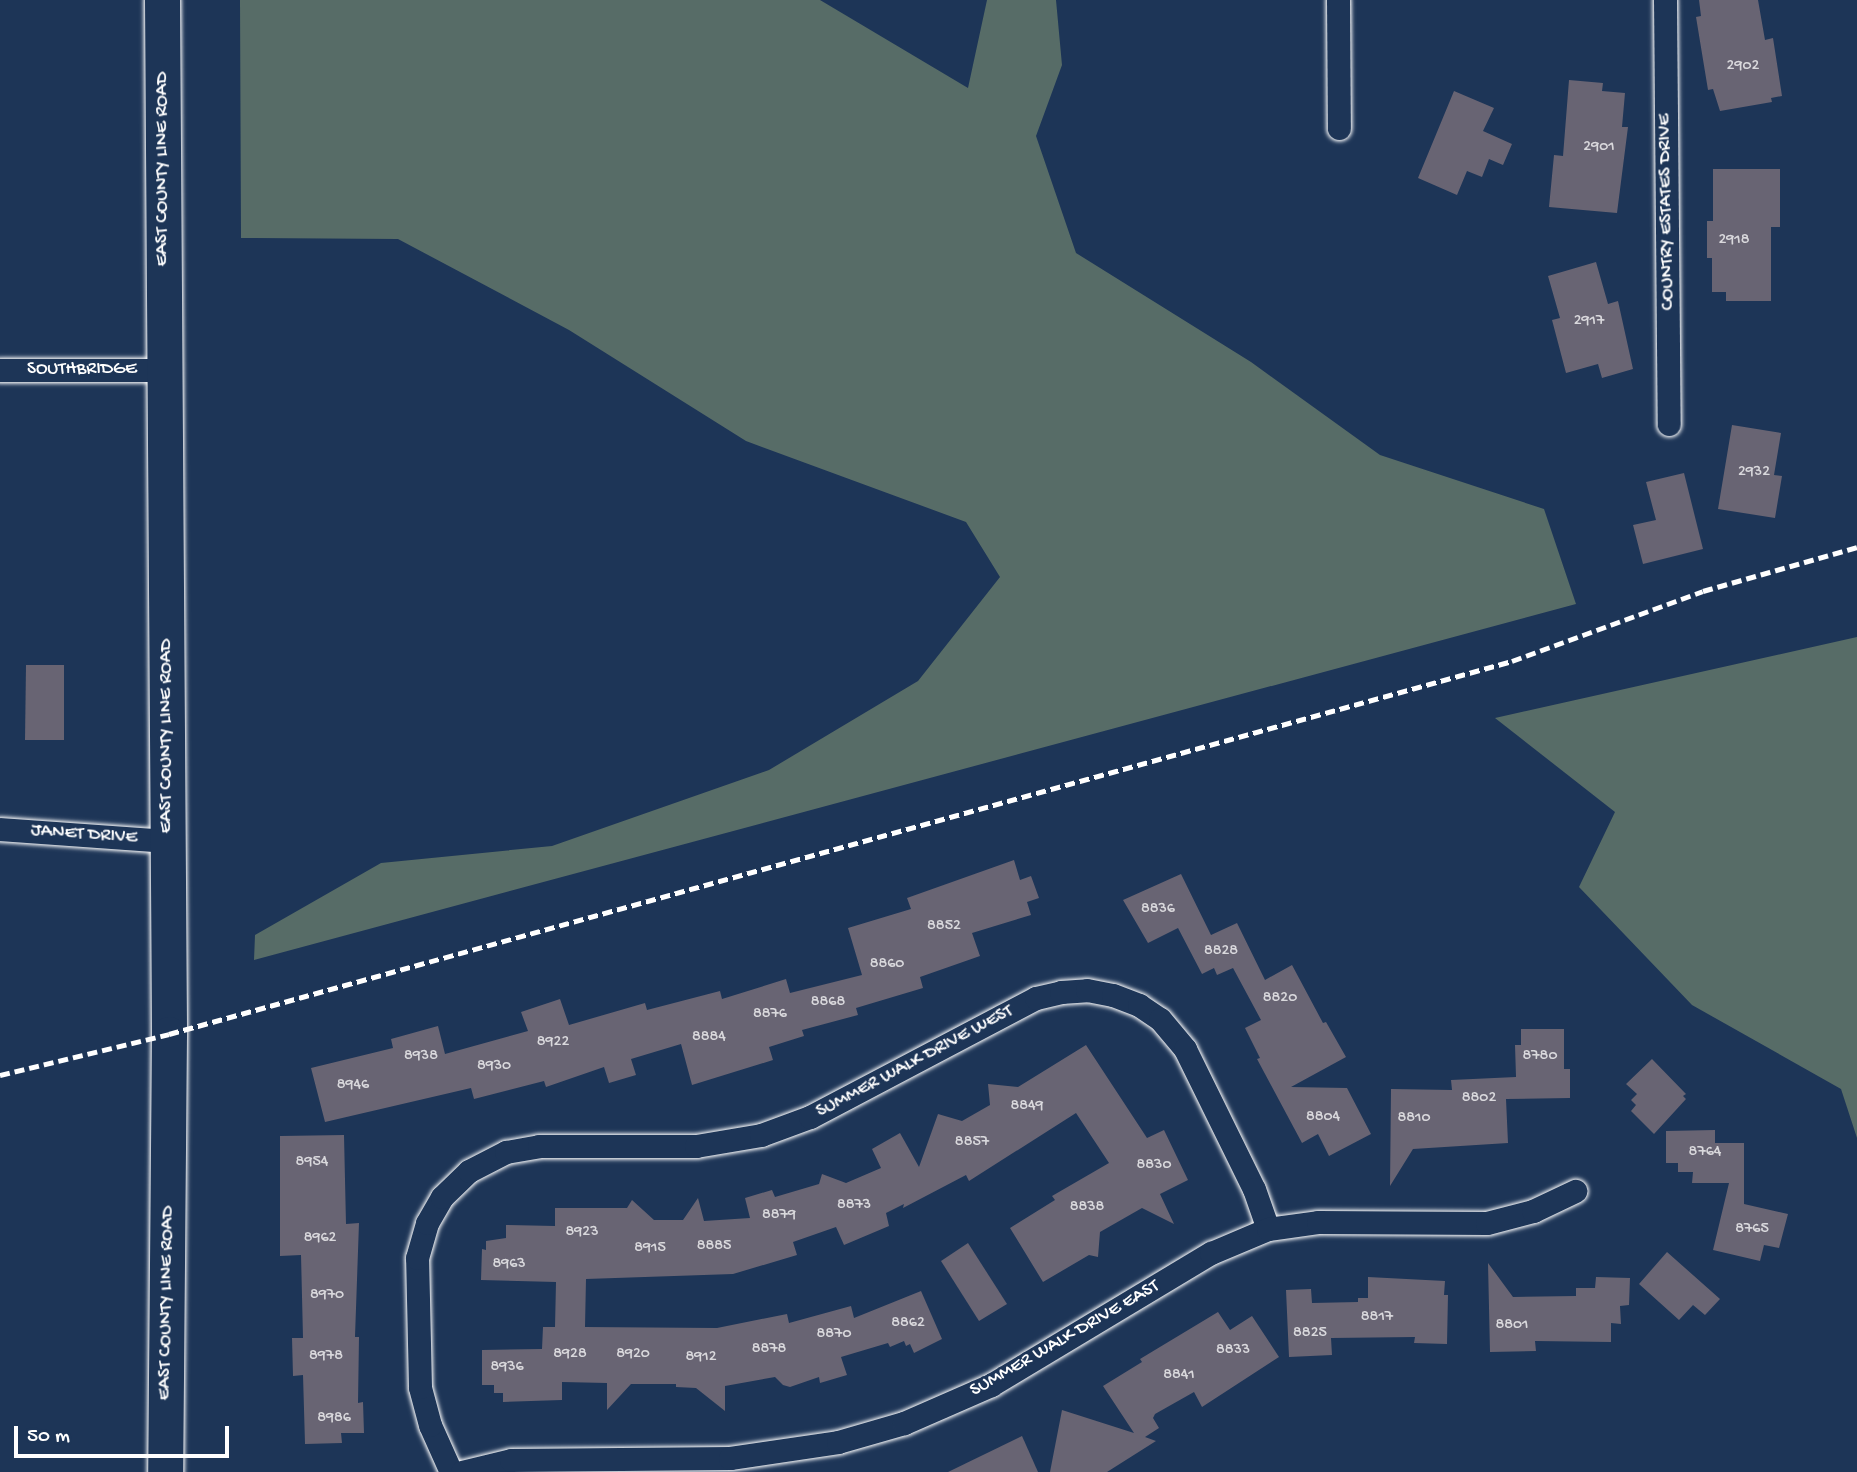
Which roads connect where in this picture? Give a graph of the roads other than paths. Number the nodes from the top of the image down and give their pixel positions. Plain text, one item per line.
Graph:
1 (162, 0) edge
2 (1338, 0) edge
3 (1665, 0) edge
4 (1339, 128) dead end
5 (0, 370) edge
6 (164, 370) junction
7 (1669, 424) dead end
8 (0, 829) edge
9 (167, 841) junction
10 (1575, 1191) dead end
11 (1268, 1229) junction
12 (165, 1472) edge
13 (451, 1472) edge
14 (462, 1472) edge

1 - 6 main road, EAST COUNTY LINE ROAD
2 - 4 street
3 - 7 street, COUNTRY ESTATES DRIVE
5 - 6 street, SOUTHBRIDGE
6 - 9 main road, EAST COUNTY LINE ROAD
8 - 9 street, JANET DRIVE
9 - 12 main road, EAST COUNTY LINE ROAD
10 - 11 street, SUMMER WALK DRIVE EAST
11 - 13 street, SUMMER WALK DRIVE WEST
11 - 14 street, SUMMER WALK DRIVE EAST

